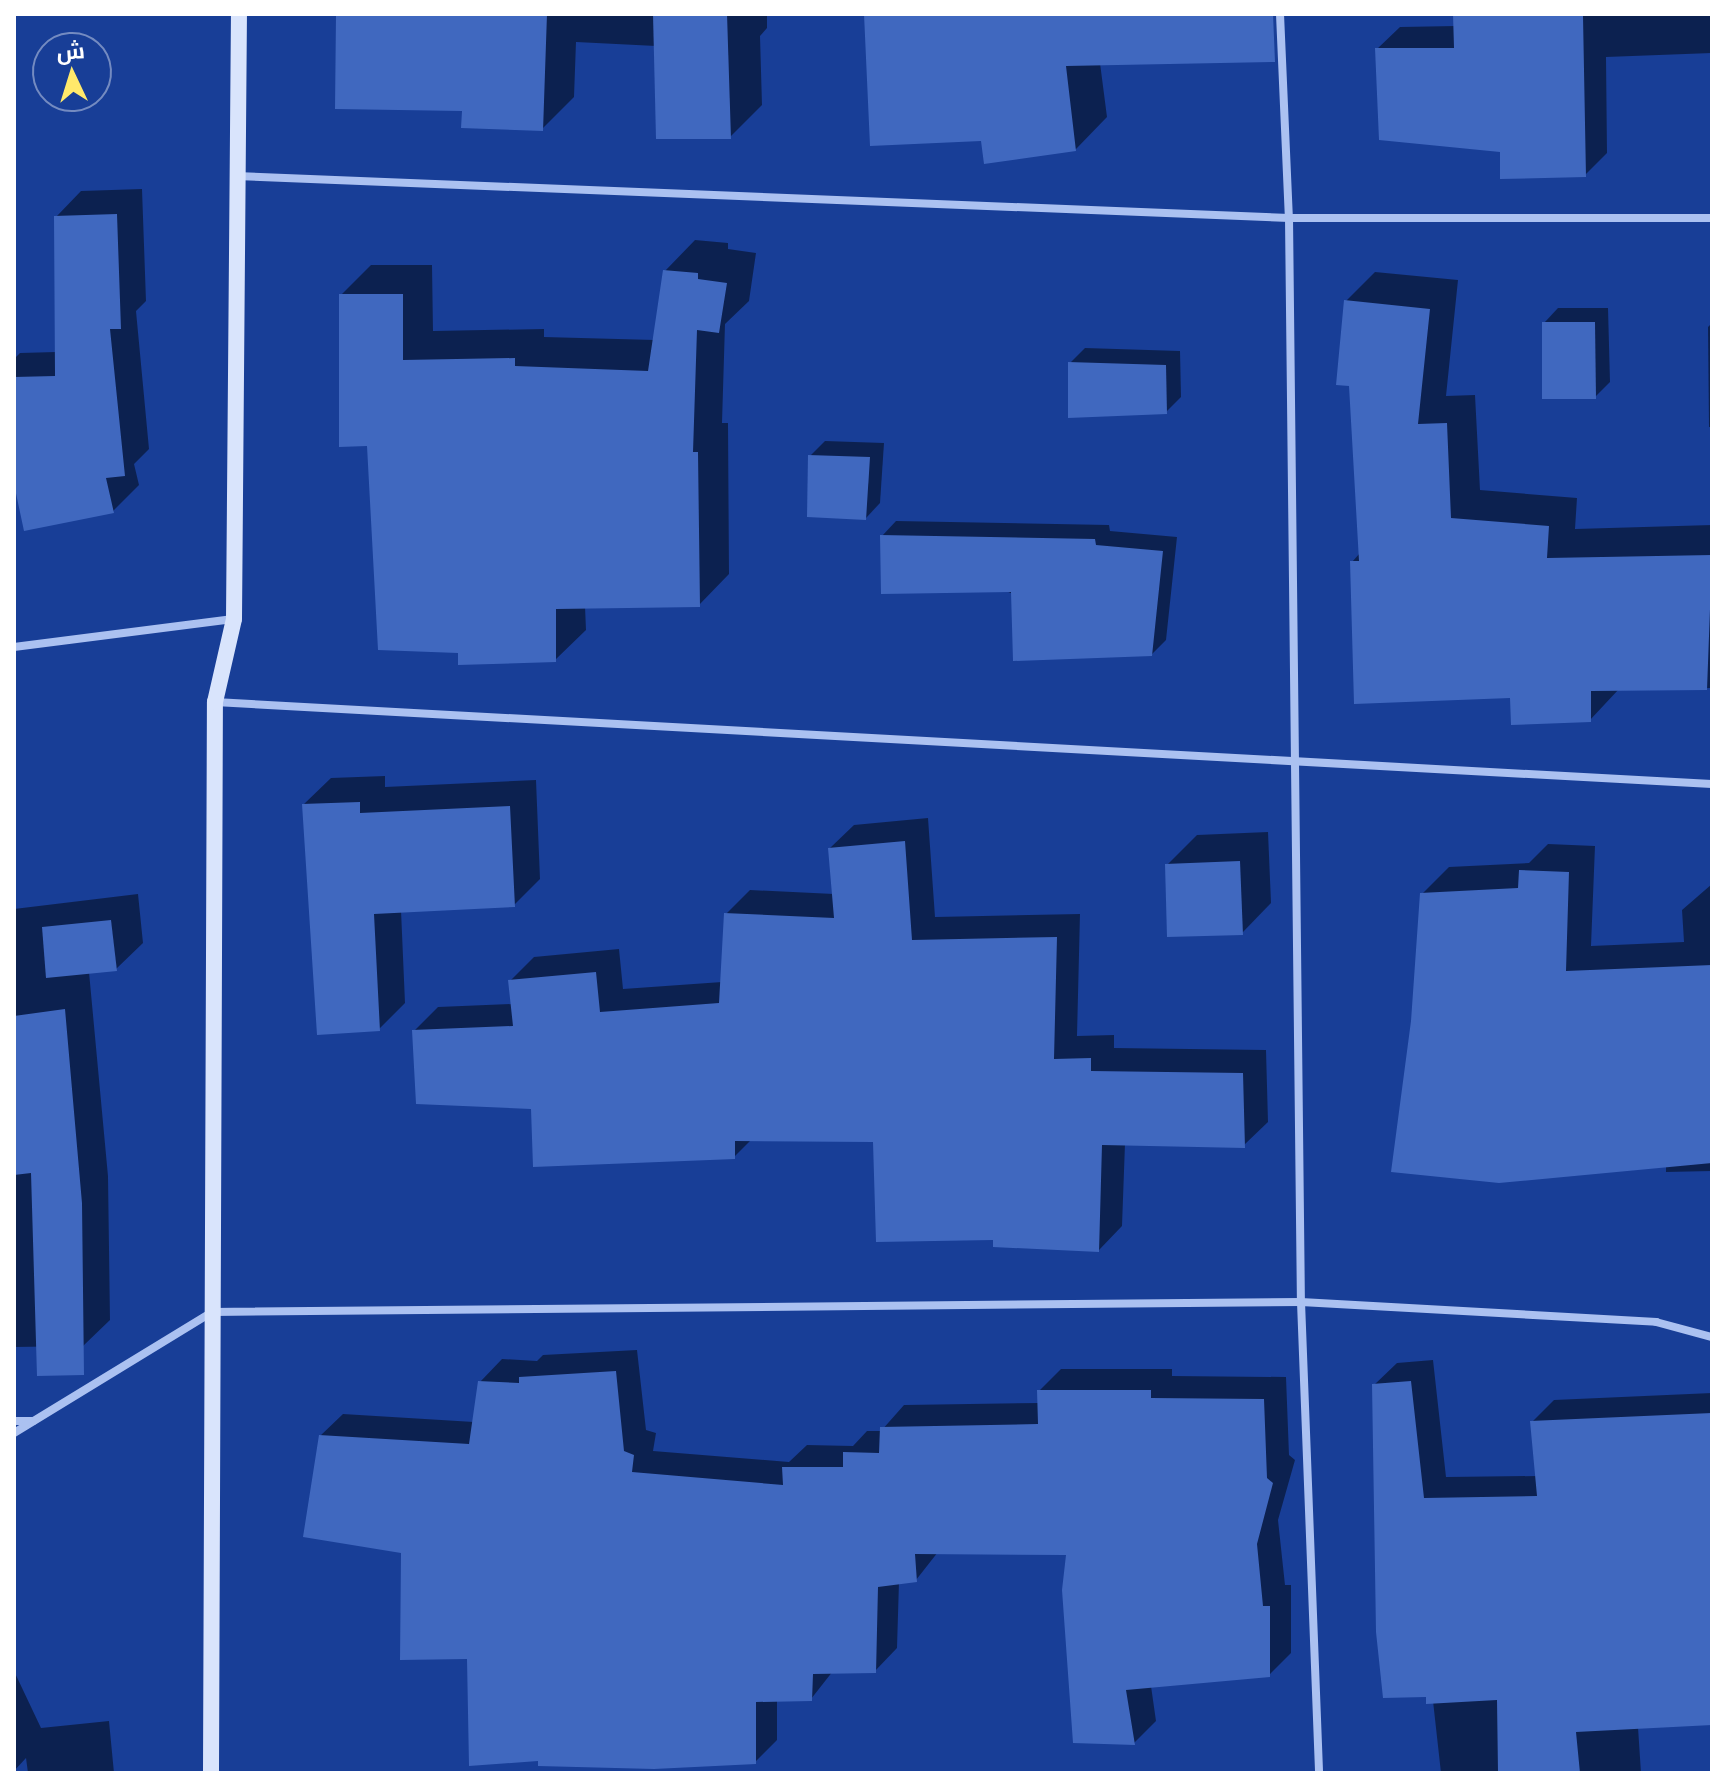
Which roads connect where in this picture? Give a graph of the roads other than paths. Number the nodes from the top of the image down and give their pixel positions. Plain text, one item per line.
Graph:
1 (239, 14) edge
2 (1280, 14) edge
3 (236, 176) junction
4 (1289, 218) junction
5 (1712, 218) edge
6 (234, 619) junction
7 (14, 647) edge
8 (215, 702) junction
9 (1292, 759) junction
10 (1712, 784) edge
11 (1301, 1302) junction
12 (212, 1312) junction
13 (1712, 1337) edge
14 (35, 1420) junction
15 (14, 1421) edge
16 (14, 1433) edge
17 (211, 1773) edge
18 (1319, 1773) edge

1 - 3 street
2 - 4 street
3 - 4 street
3 - 6 street
4 - 5 street
4 - 9 street
6 - 7 street
6 - 8 street
8 - 9 street
8 - 12 street
9 - 10 street
9 - 11 street
11 - 12 street
11 - 13 street
11 - 18 street
12 - 14 street
12 - 17 street
14 - 15 street
14 - 16 street

